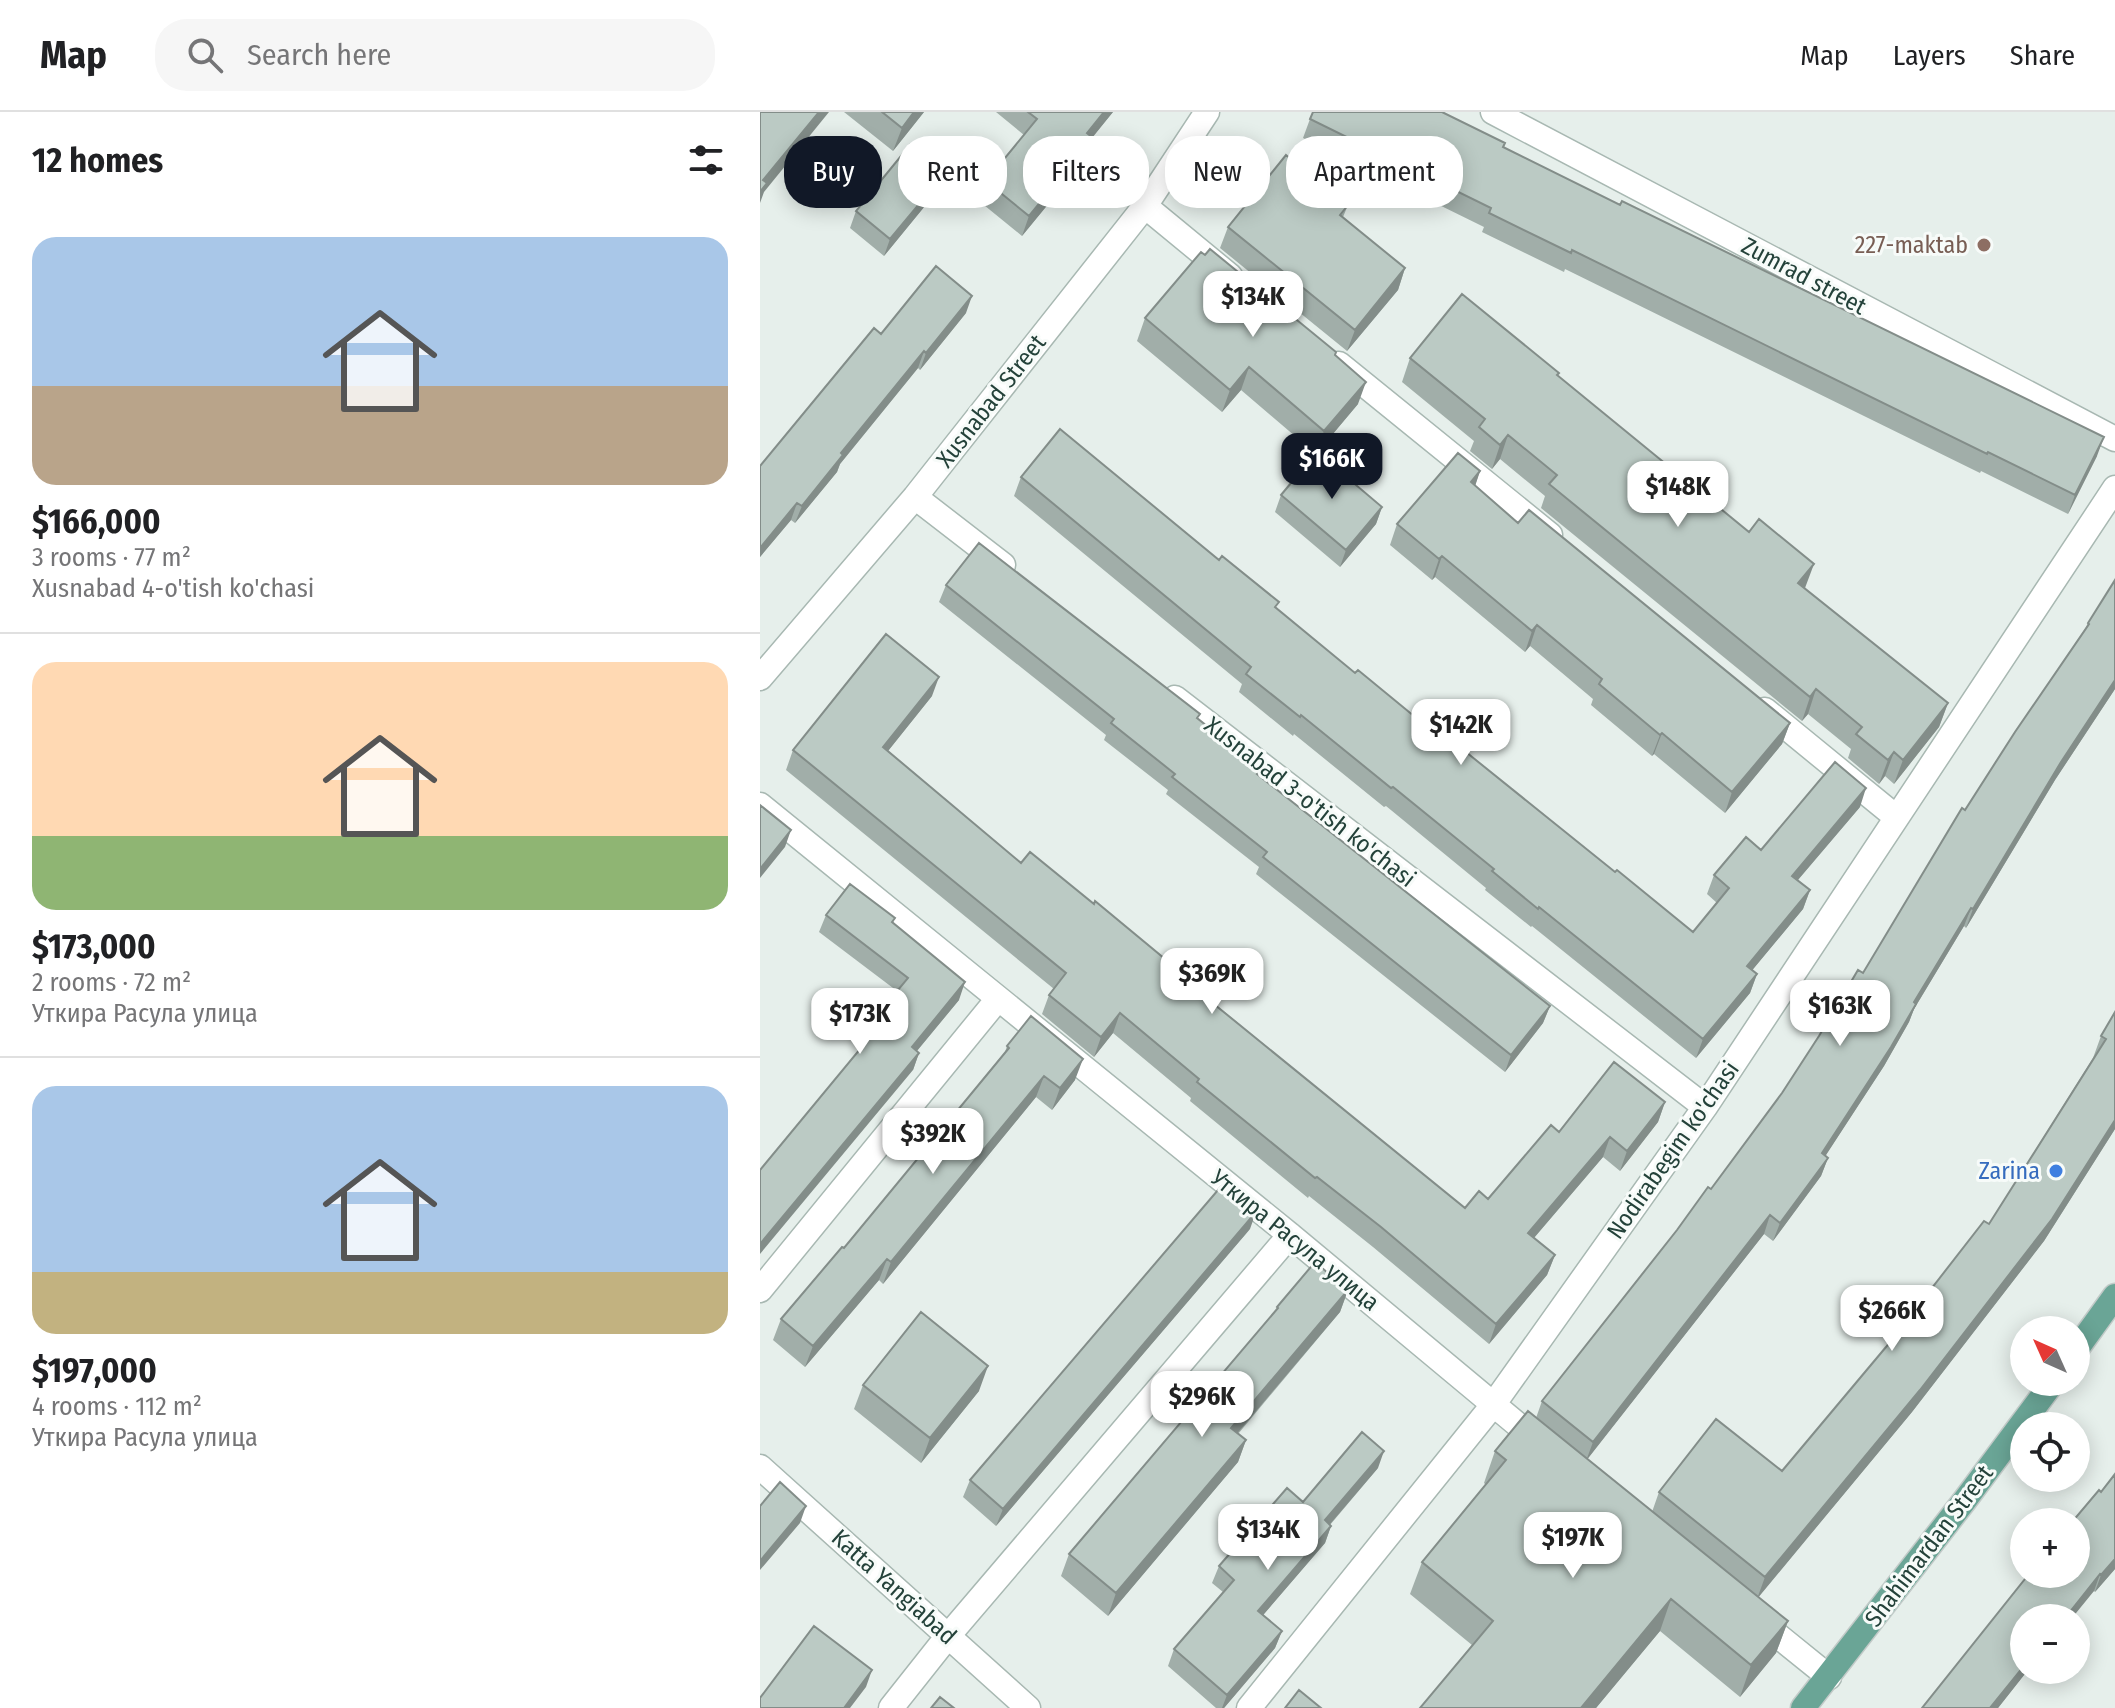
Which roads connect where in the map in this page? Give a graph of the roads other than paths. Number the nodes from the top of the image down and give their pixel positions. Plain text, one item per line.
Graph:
1 (1207, 112) edge
2 (1493, 112) edge
3 (1149, 200) edge
4 (1143, 208) edge
5 (1147, 208) edge
6 (1243, 286) edge
7 (1317, 346) edge
8 (2115, 439) edge
9 (2115, 488) edge
10 (915, 497) junction
11 (1564, 547) edge
12 (1015, 574) edge
13 (760, 678) edge
14 (1153, 681) edge
15 (1748, 697) edge
16 (760, 805) edge
17 (1896, 817) junction
18 (997, 1000) junction
19 (1705, 1107) junction
20 (1290, 1235) junction
21 (760, 1290) edge
22 (2115, 1296) edge
23 (2090, 1331) edge
24 (2043, 1396) edge
25 (1493, 1405) junction
26 (1555, 1455) edge
27 (760, 1467) edge
28 (1742, 1606) edge
29 (948, 1636) junction
30 (1829, 1677) junction
31 (891, 1708) edge
32 (1028, 1708) edge
33 (1249, 1708) edge
34 (1803, 1708) edge

1 - 3 street, Xusnabad Street
2 - 8 street, Zumrad street
4 - 10 street, Xusnabad Street
5 - 6 street
7 - 11 street
9 - 17 street, Nodirabegim ko'chasi
10 - 12 street
10 - 13 street, Xusnabad Street
14 - 19 street, Xusnabad 3-o'tish ko'chasi
15 - 17 street
16 - 18 street, Уткира Расула улица
17 - 19 street, Nodirabegim ko'chasi
18 - 20 street, Уткира Расула улица
18 - 21 street
19 - 25 street, Nodirabegim ko'chasi
20 - 25 street, Уткира Расула улица
20 - 29 street
22 - 23 main road
24 - 30 main road, Shahimardan Street
25 - 26 street, Уткира Расула улица
25 - 33 street, Nodirabegim ko'chasi
27 - 29 street, Katta Yangiabad
28 - 30 street
29 - 31 street
29 - 32 street, Katta Yangiabad
30 - 34 main road, Shahimardan Street

